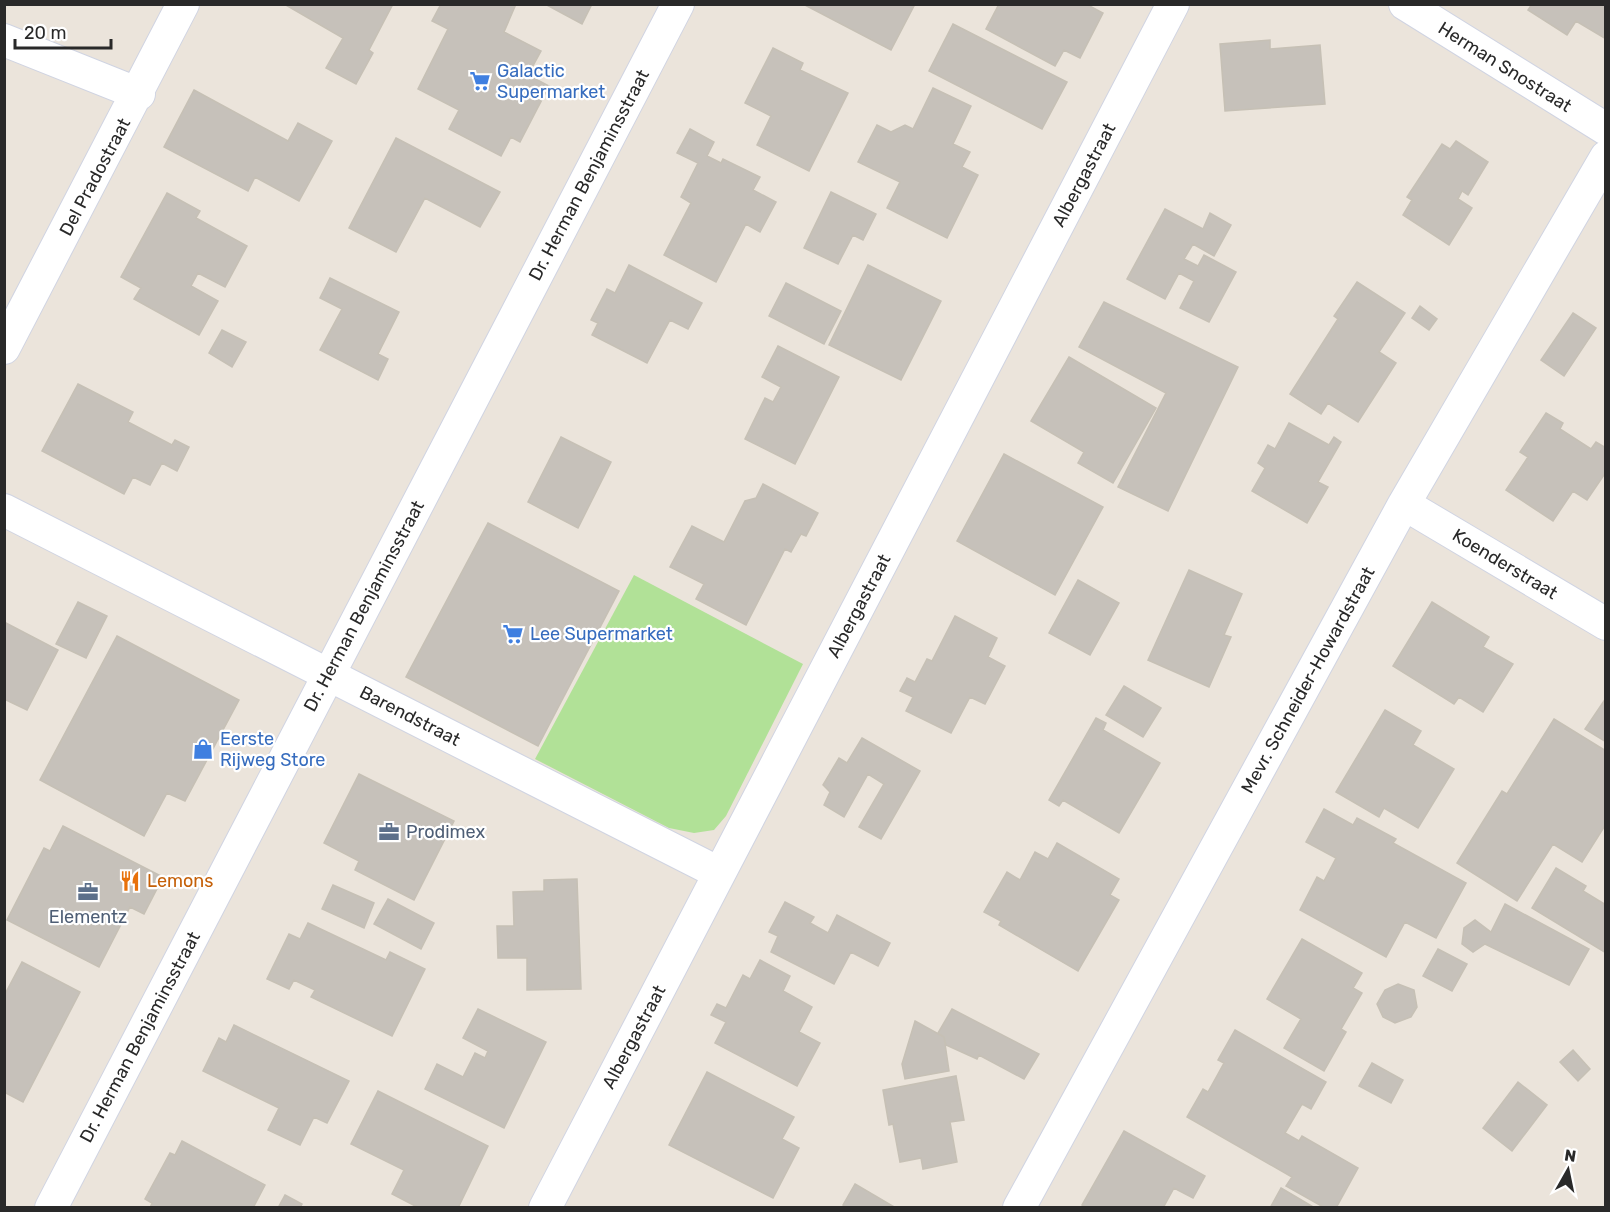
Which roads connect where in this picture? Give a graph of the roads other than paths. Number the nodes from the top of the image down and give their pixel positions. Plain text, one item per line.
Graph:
1 (183, 4) edge
2 (678, 4) edge
3 (1173, 4) edge
4 (1405, 4) edge
5 (4, 40) edge
6 (139, 94) junction
7 (1605, 129) edge
8 (1605, 157) edge
9 (4, 348) edge
10 (1404, 504) junction
11 (4, 510) edge
12 (1605, 624) edge
13 (329, 674) junction
14 (719, 873) junction
15 (51, 1208) edge
16 (545, 1208) edge
17 (1019, 1208) edge

1 - 6 street, Del Pradostraat
2 - 13 street, Dr. Herman Benjaminsstraat
3 - 14 street, Albergastraat
4 - 7 street, Herman Snostraat
5 - 6 street
6 - 9 street, Del Pradostraat
8 - 10 street, Mevr. Schneider-Howardstraat
10 - 12 street, Koenderstraat
10 - 17 street, Mevr. Schneider-Howardstraat
11 - 13 street, Barendstraat
13 - 14 street, Barendstraat
13 - 15 street, Dr. Herman Benjaminsstraat
14 - 16 street, Albergastraat

